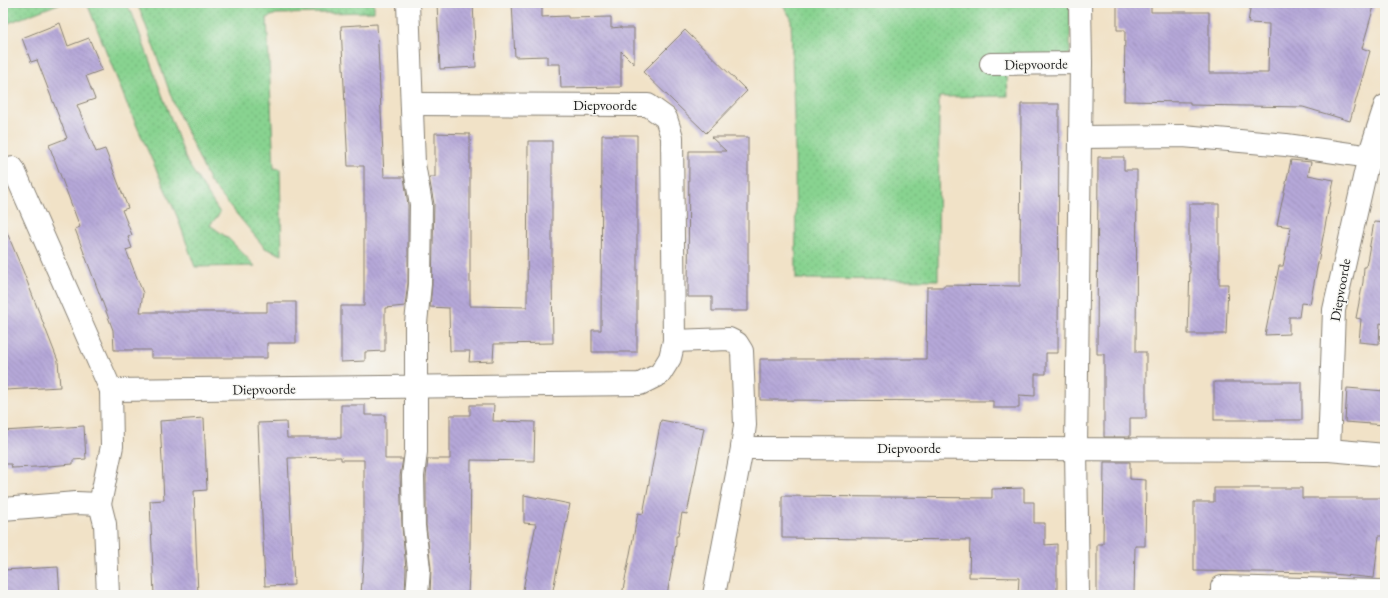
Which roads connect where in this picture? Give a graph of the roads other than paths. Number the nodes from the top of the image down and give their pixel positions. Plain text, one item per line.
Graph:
1 (408, 3) edge
2 (1080, 3) edge
3 (1081, 63) junction
4 (991, 64) dead end
5 (413, 104) junction
6 (1385, 106) edge
7 (1080, 137) junction
8 (1377, 158) edge
9 (3, 171) edge
10 (674, 341) junction
11 (417, 386) junction
12 (111, 390) junction
13 (742, 448) junction
14 (1076, 448) junction
15 (1329, 450) junction
16 (1385, 455) edge
17 (100, 504) junction
18 (3, 509) edge
19 (1380, 587) edge
20 (108, 595) edge
21 (417, 595) edge
22 (714, 595) edge
23 (1078, 595) edge
24 (1222, 595) edge

1 - 5 street
2 - 3 street, Diepvoorde
3 - 4 street, Diepvoorde
3 - 7 street, Diepvoorde
5 - 10 street, Diepvoorde
5 - 11 street
6 - 8 street, Diepvoorde
7 - 8 street
7 - 14 street, Diepvoorde
8 - 15 street, Diepvoorde
9 - 12 street
10 - 11 street, Diepvoorde
10 - 13 street
11 - 12 street, Diepvoorde
11 - 21 street
12 - 17 street
13 - 14 street, Diepvoorde
13 - 22 street
14 - 15 street, Diepvoorde
14 - 23 street, Diepvoorde
15 - 16 street, Diepvoorde
17 - 18 street
17 - 20 street
19 - 24 street

